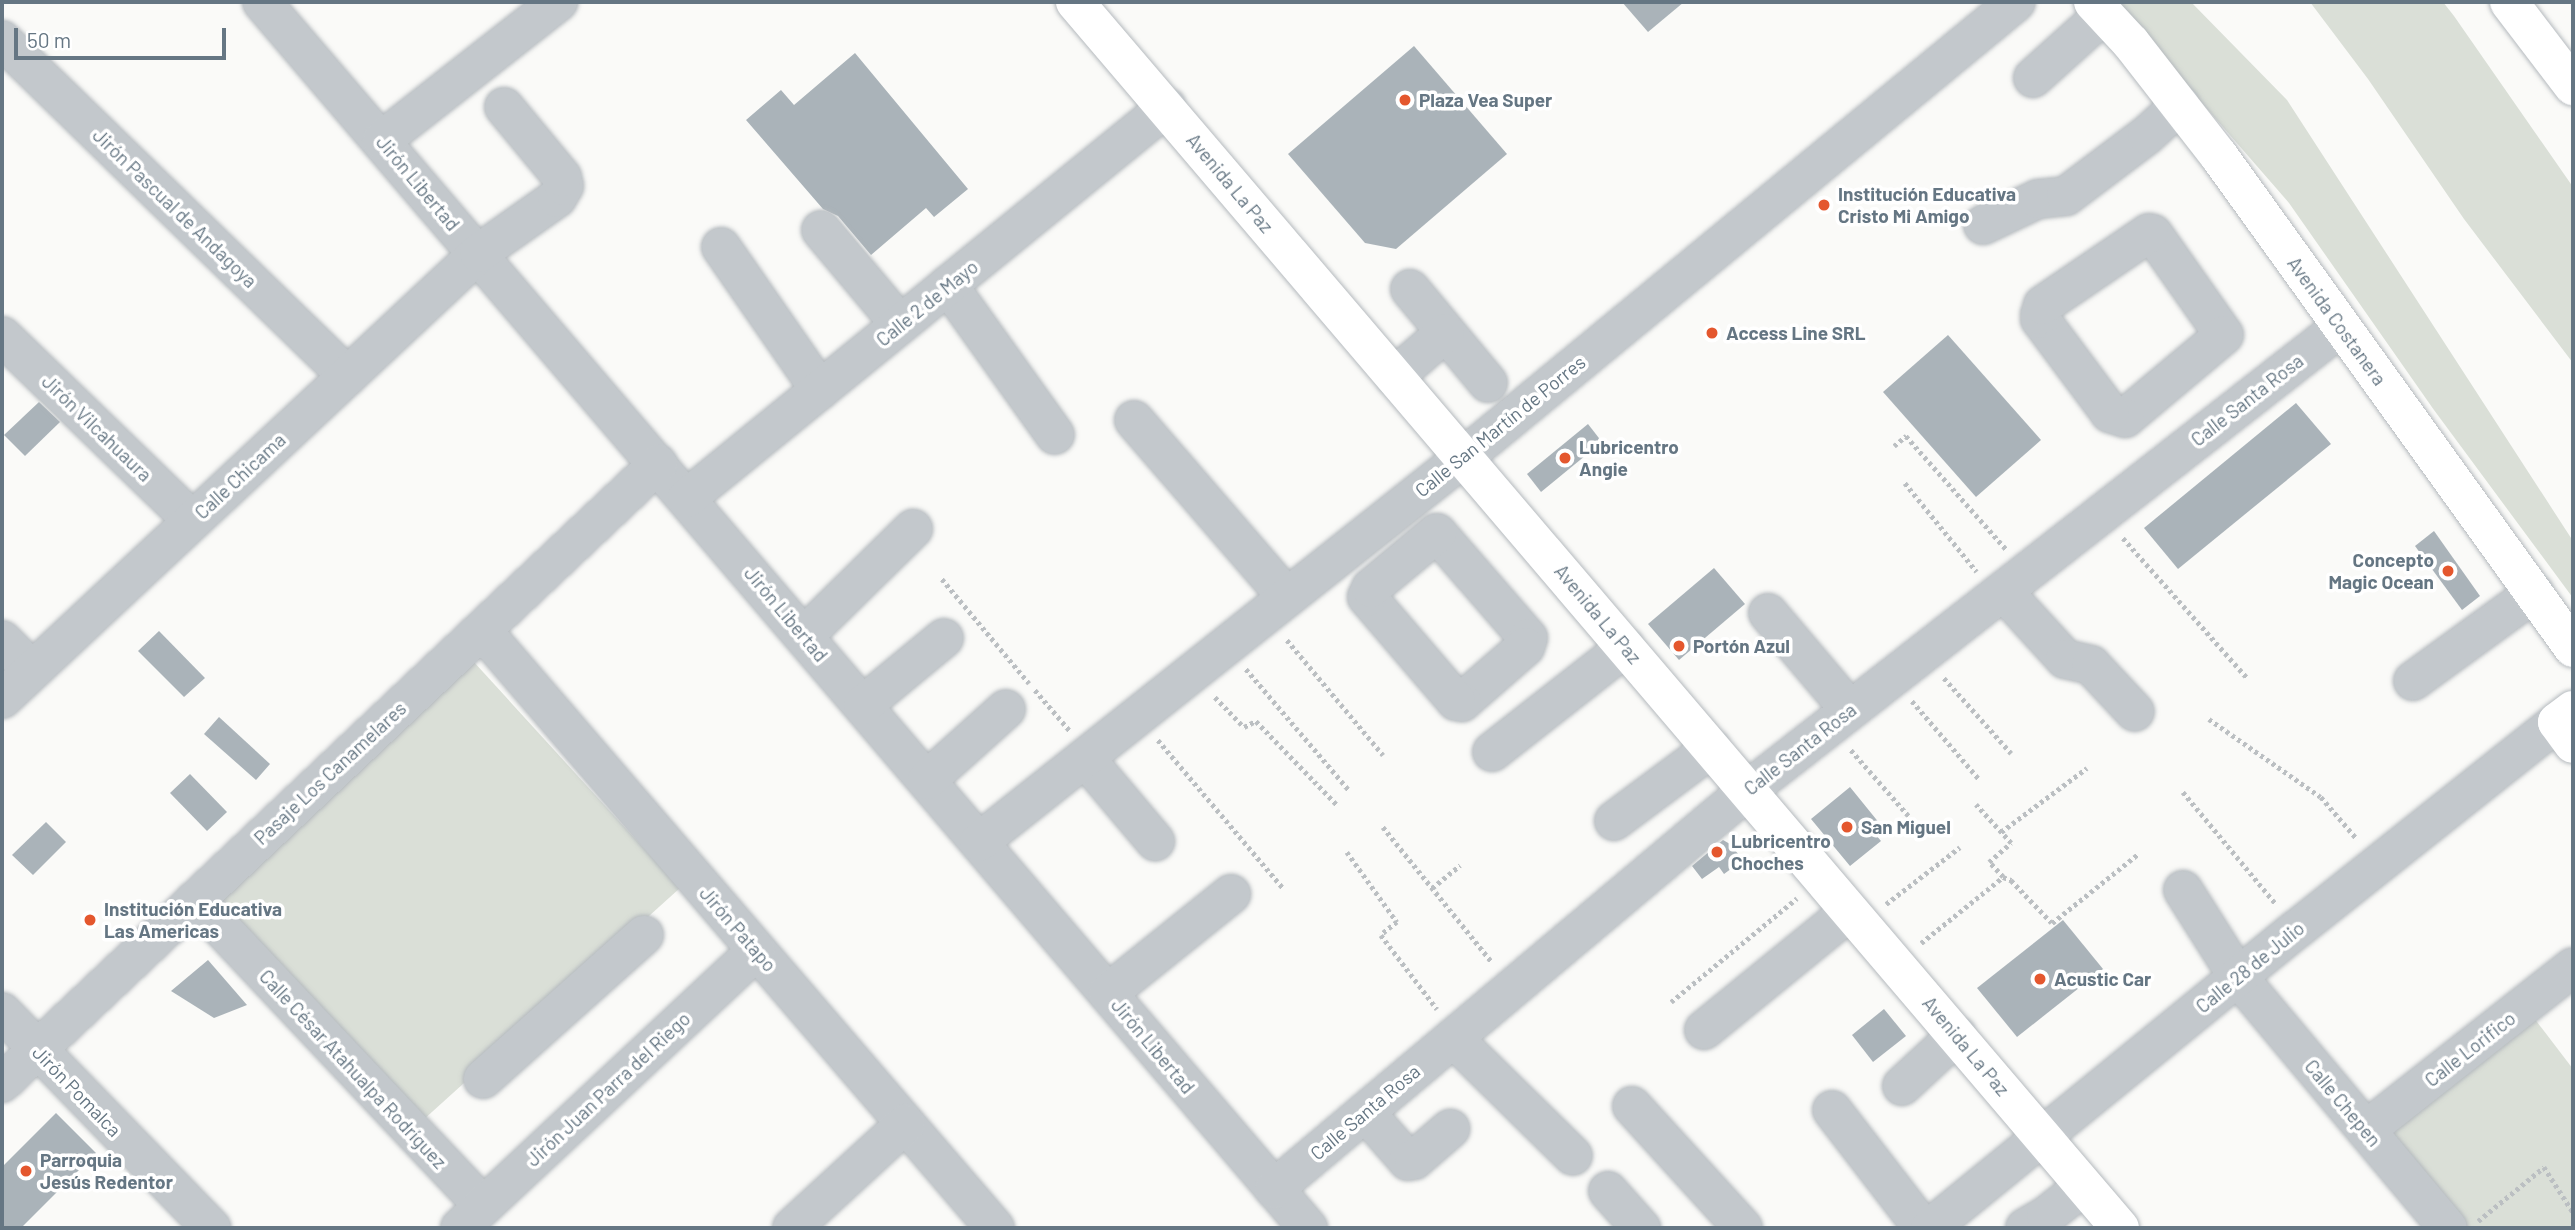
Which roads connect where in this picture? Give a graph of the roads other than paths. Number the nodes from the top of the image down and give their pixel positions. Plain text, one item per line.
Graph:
1 (262, 2) edge
2 (558, 2) edge
3 (1074, 2) edge
4 (2016, 2) edge
5 (2509, 2) edge
6 (2099, 8) edge
7 (2, 40) edge
8 (2033, 79) dead end
9 (2573, 86) edge
10 (2180, 105) junction
11 (504, 107) dead end
12 (1167, 107) junction
13 (382, 140) junction
14 (1983, 225) dead end
15 (821, 230) dead end
16 (721, 247) dead end
17 (479, 253) junction
18 (948, 285) junction
19 (1410, 289) dead end
20 (900, 324) junction
21 (2341, 327) junction
22 (1445, 333) junction
23 (2, 336) edge
24 (348, 376) junction
25 (2178, 376) junction
26 (1394, 377) junction
27 (1488, 383) dead end
28 (820, 390) junction
29 (1134, 421) dead end
30 (2213, 426) junction
31 (1055, 435) dead end
32 (1464, 457) junction
33 (658, 464) junction
34 (687, 498) junction
35 (1391, 514) junction
36 (192, 520) junction
37 (913, 529) dead end
38 (1412, 554) dead end
39 (2009, 586) junction
40 (2534, 593) junction
41 (1276, 606) junction
42 (1768, 613) dead end
43 (482, 630) junction
44 (804, 636) junction
45 (944, 638) dead end
46 (2, 640) edge
47 (1626, 648) junction
48 (2573, 648) edge
49 (32, 670) junction
50 (2413, 681) dead end
51 (2, 699) edge
52 (863, 705) junction
53 (1006, 709) dead end
54 (2135, 712) dead end
55 (1840, 718) junction
56 (2568, 726) edge
57 (1712, 748) junction
58 (1492, 752) dead end
59 (1087, 756) junction
60 (927, 780) junction
61 (1748, 790) junction
62 (1614, 821) dead end
63 (1155, 841) dead end
64 (979, 842) junction
65 (2183, 890) dead end
66 (1231, 894) dead end
67 (195, 900) junction
68 (1855, 917) junction
69 (644, 935) dead end
70 (756, 951) junction
71 (2573, 967) edge
72 (2238, 977) junction
73 (1108, 993) junction
74 (2, 1012) edge
75 (1704, 1030) dead end
76 (1957, 1035) junction
77 (1455, 1036) junction
78 (37, 1049) junction
79 (483, 1079) dead end
80 (2, 1083) edge
81 (1902, 1086) dead end
82 (1632, 1106) dead end
83 (1832, 1110) dead end
84 (1365, 1112) junction
85 (905, 1124) junction
86 (1450, 1129) dead end
87 (2366, 1130) junction
88 (2042, 1136) junction
89 (1573, 1156) dead end
90 (2084, 1186) junction
91 (1274, 1189) junction
92 (1608, 1191) dead end
93 (472, 1217) edge
94 (211, 1228) edge
95 (792, 1228) edge
96 (995, 1228) edge
97 (1308, 1228) edge
98 (1641, 1228) edge
99 (1743, 1228) edge
100 (1923, 1228) edge
101 (1930, 1228) edge
102 (2025, 1228) edge
103 (2120, 1228) edge
104 (2448, 1228) edge

1 - 13 street, Jirón Libertad
2 - 13 street
3 - 12 main road, Avenida La Paz
4 - 32 street, Calle San Martín de Porres
5 - 9 main road
6 - 8 street
6 - 10 main road, Avenida Costanera
7 - 24 street, Jirón Pascual de Andagoya
10 - 14 street
10 - 21 main road, Avenida Costanera
11 - 17 street, Calle Chicama
12 - 18 street, Calle 2 de Mayo
12 - 26 main road, Avenida La Paz
13 - 17 street, Jirón Libertad
15 - 20 street
16 - 28 street
17 - 24 street, Calle Chicama
17 - 33 street, Jirón Libertad
18 - 20 street, Calle 2 de Mayo
18 - 31 street
19 - 22 street
20 - 28 street, Calle 2 de Mayo
21 - 30 street, Calle Santa Rosa
21 - 40 main road, Avenida Costanera
22 - 26 street
22 - 27 street
23 - 36 street, Jirón Vilcahuaura
24 - 36 street, Calle Chicama
25 - 25 street
25 - 30 street
26 - 32 main road, Avenida La Paz
28 - 34 street, Calle 2 de Mayo
29 - 41 street
30 - 39 street, Calle Santa Rosa
32 - 35 street, Calle San Martín de Porres
32 - 47 main road, Avenida La Paz
33 - 34 street, Jirón Libertad
33 - 43 street, Pasaje Los Canamelares
34 - 44 street, Jirón Libertad
35 - 38 street
35 - 41 street, Calle San Martín de Porres
36 - 49 street, Calle Chicama
37 - 44 street
39 - 54 street
39 - 55 street, Calle Santa Rosa
40 - 48 main road, Avenida Costanera
40 - 50 street
41 - 59 street, Calle San Martín de Porres
42 - 55 street
43 - 67 street, Pasaje Los Canamelares
43 - 70 street, Jirón Patapo
44 - 52 street, Jirón Libertad
45 - 52 street
46 - 49 street
47 - 57 main road, Avenida La Paz
47 - 58 street
49 - 51 street, Calle Chicama
52 - 60 street, Jirón Libertad
53 - 60 street
55 - 61 street, Calle Santa Rosa
56 - 72 street, Calle 28 de Julio
57 - 61 main road, Avenida La Paz
57 - 62 street
59 - 63 street
59 - 64 street, Calle San Martín de Porres
60 - 64 street, Jirón Libertad
61 - 68 main road, Avenida La Paz
61 - 77 street, Calle Santa Rosa
64 - 73 street, Jirón Libertad
65 - 72 street, Calle Chepen
66 - 73 street
67 - 78 street, Pasaje Los Canamelares
67 - 93 street, Calle César Atahualpa Rodríguez
68 - 75 street
68 - 76 main road, Avenida La Paz
69 - 79 street
70 - 85 street, Jirón Patapo
70 - 93 street, Jirón Juan Parra del Riego
71 - 87 street, Calle Lorifico
72 - 87 street, Calle Chepen
72 - 88 street, Calle 28 de Julio
73 - 91 street, Jirón Libertad
74 - 78 street, Jirón Pomalca
76 - 81 street
76 - 88 main road, Avenida La Paz
77 - 84 street, Calle Santa Rosa
77 - 89 street
78 - 80 street, Pasaje Los Canamelares
78 - 94 street, Jirón Pomalca
82 - 99 street
83 - 100 street
84 - 86 street
84 - 91 street, Calle Santa Rosa
85 - 95 street
85 - 96 street, Jirón Patapo
87 - 104 street, Calle Chepen
88 - 90 main road, Avenida La Paz
88 - 101 street, Calle 28 de Julio
90 - 102 street
90 - 103 main road, Avenida La Paz
91 - 97 street, Jirón Libertad
92 - 98 street

